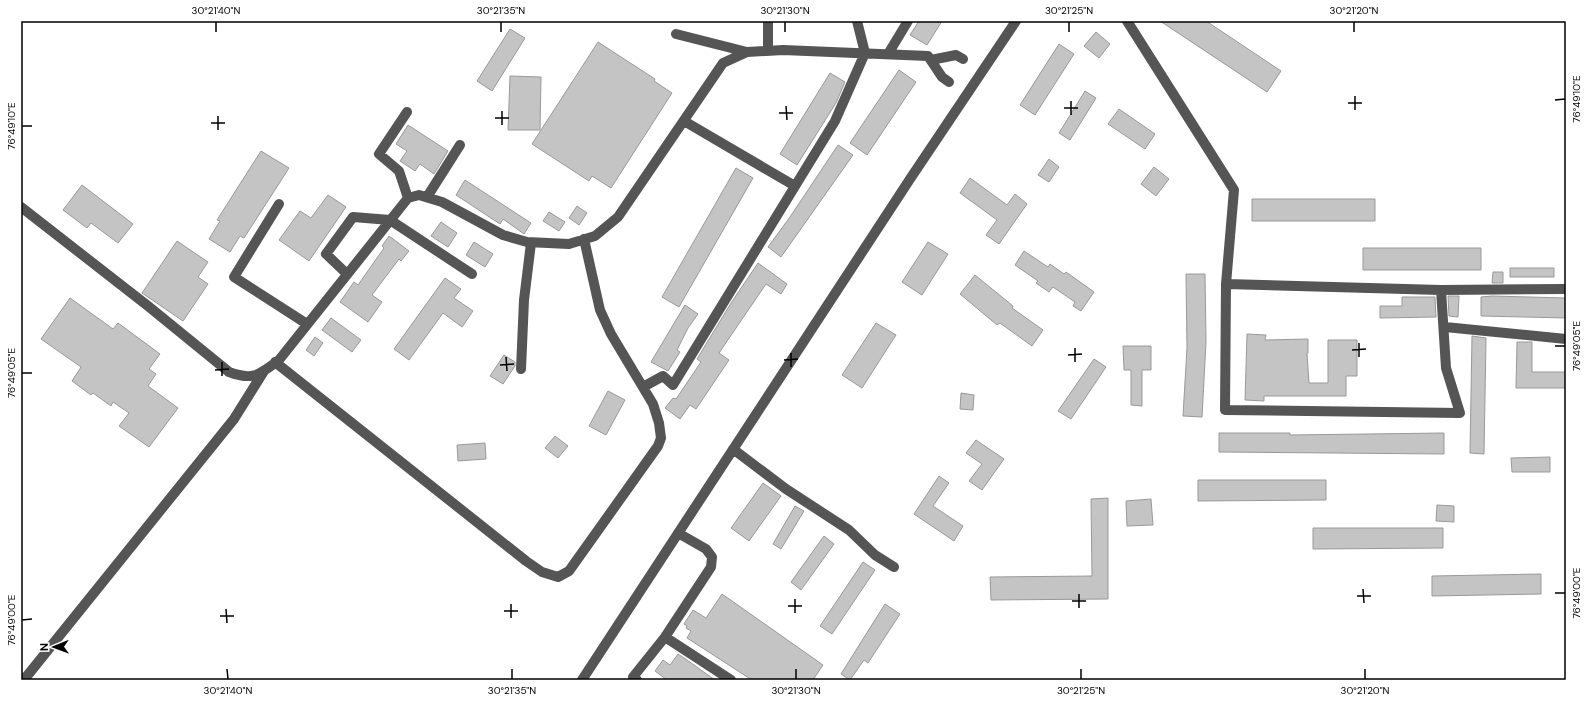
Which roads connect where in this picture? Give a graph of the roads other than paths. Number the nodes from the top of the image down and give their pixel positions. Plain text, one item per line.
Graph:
1 (768, 21) edge
2 (857, 21) edge
3 (908, 21) edge
4 (1016, 21) edge
5 (1127, 21) edge
6 (676, 34) dead end
7 (768, 51) junction
8 (747, 52) junction
9 (864, 53) junction
10 (888, 54) junction
11 (963, 59) dead end
12 (931, 60) junction
13 (949, 82) dead end
14 (407, 112) dead end
15 (684, 121) junction
16 (460, 145) dead end
17 (795, 186) junction
18 (408, 198) junction
19 (427, 198) junction
20 (279, 204) dead end
21 (21, 207) edge
22 (390, 220) junction
23 (584, 240) junction
24 (531, 243) junction
25 (347, 274) junction
26 (472, 274) dead end
27 (1226, 284) junction
28 (1566, 289) edge
29 (1442, 290) junction
30 (307, 324) junction
31 (1445, 327) junction
32 (1566, 339) edge
33 (275, 362) junction
34 (521, 369) dead end
35 (264, 371) junction
36 (643, 387) junction
37 (733, 448) junction
38 (678, 533) junction
39 (894, 568) dead end
40 (665, 637) junction
41 (21, 680) edge
42 (582, 680) edge
43 (637, 680) edge
44 (731, 680) edge

1 - 7 street
2 - 9 street
3 - 10 street
4 - 37 street
5 - 27 street
6 - 8 street
7 - 8 street
7 - 9 street
8 - 15 street
9 - 10 street
9 - 17 street
10 - 12 street
11 - 12 street
12 - 13 street
14 - 18 street
15 - 17 street
15 - 23 street
16 - 19 street
17 - 36 street
18 - 19 street
18 - 22 street
19 - 24 street
20 - 30 street
21 - 35 street
22 - 25 street
22 - 25 street
22 - 26 street
23 - 24 street
23 - 36 street
24 - 34 street
25 - 30 street
27 - 29 street
27 - 31 street
28 - 29 street
29 - 31 street
30 - 33 street
31 - 32 street
33 - 35 street
33 - 36 street
35 - 41 street
37 - 38 street
37 - 39 street
38 - 40 street
38 - 42 street
40 - 43 street
40 - 44 street

